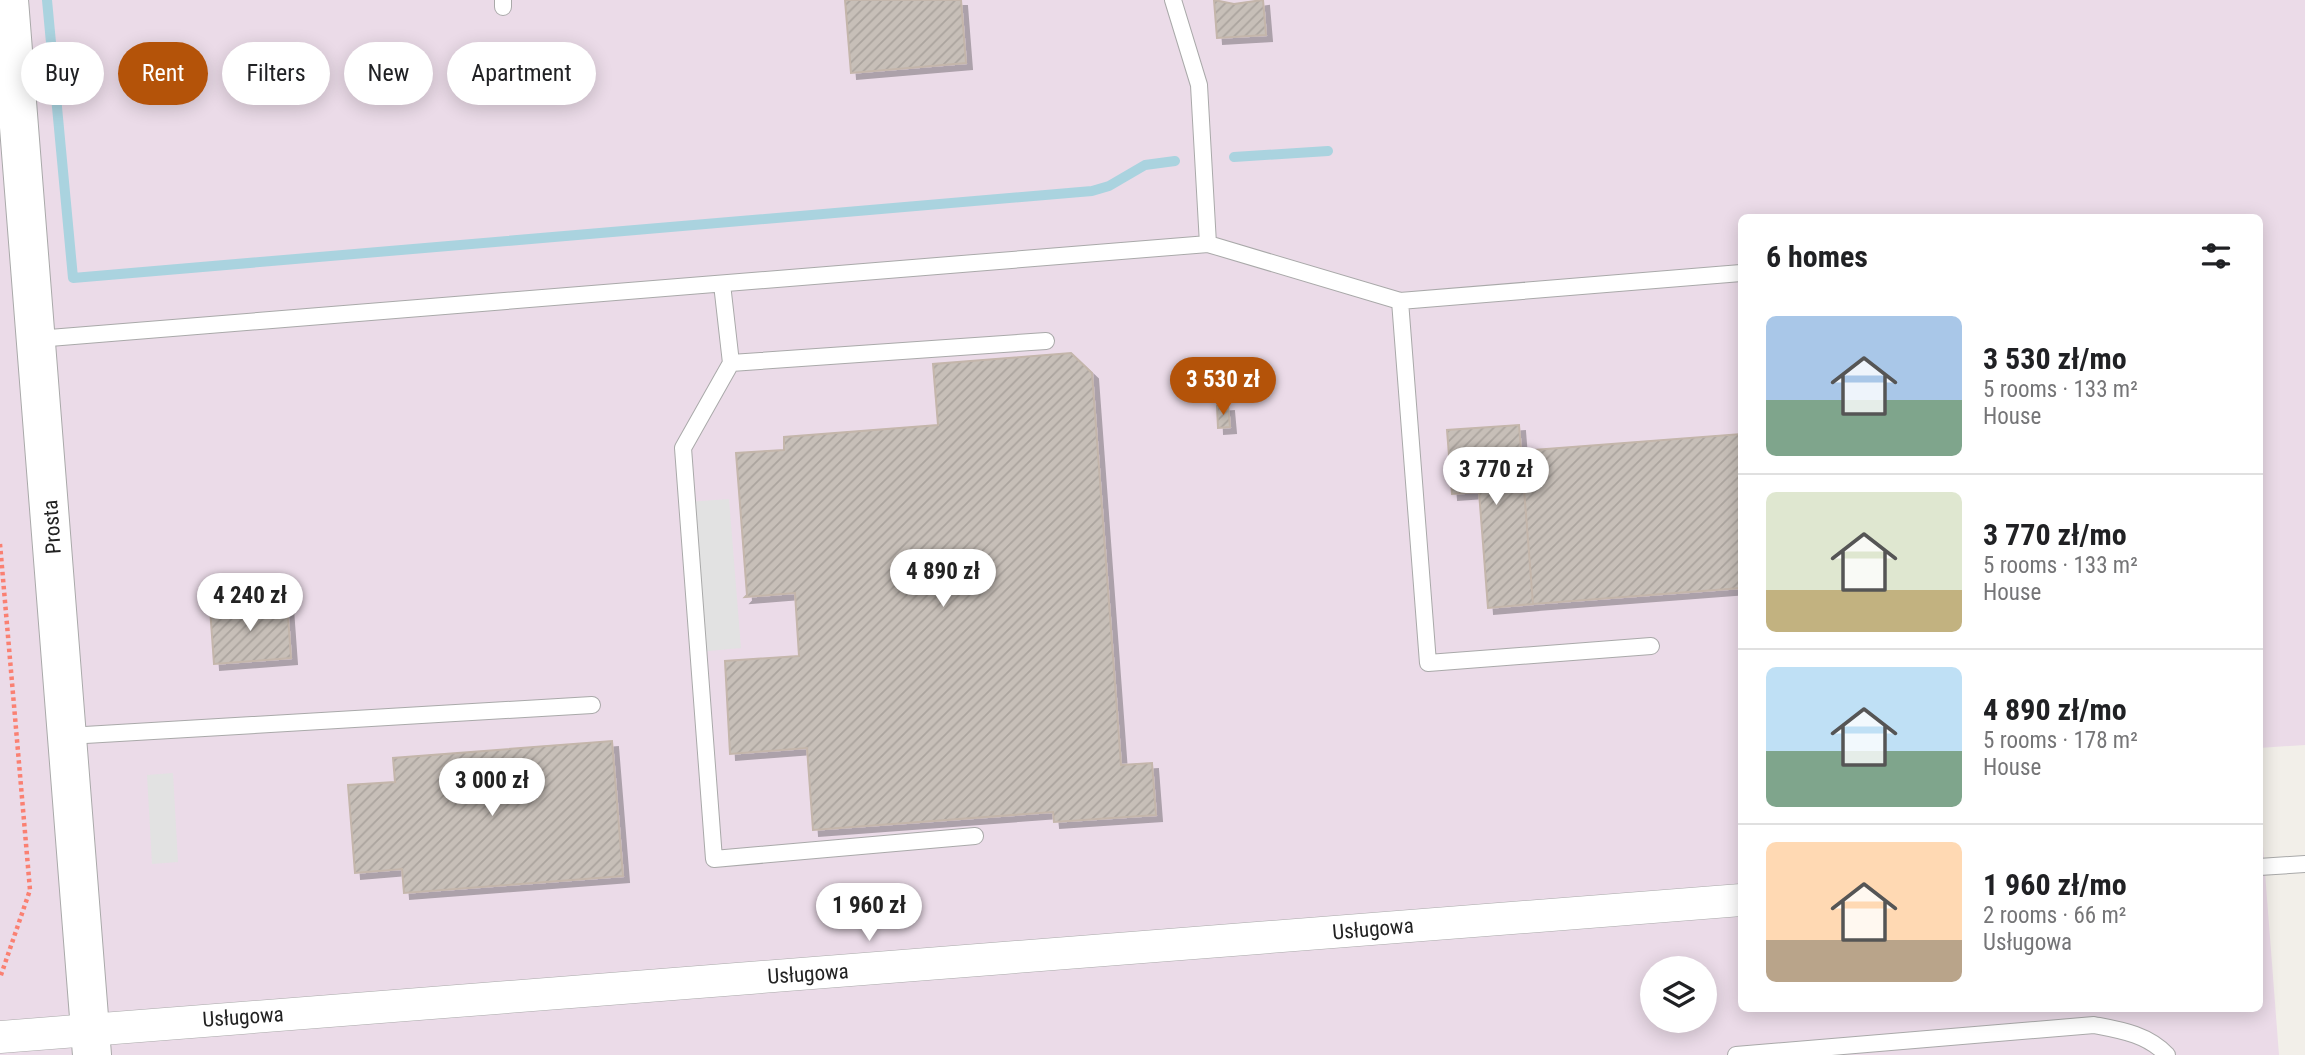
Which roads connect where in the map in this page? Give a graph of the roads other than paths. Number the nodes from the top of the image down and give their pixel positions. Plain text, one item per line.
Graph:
1 (9, 0) edge
2 (1173, 0) edge
3 (1208, 244) junction
4 (1738, 273) edge
5 (722, 284) junction
6 (1400, 301) junction
7 (37, 339) junction
8 (1046, 341) dead end
9 (731, 363) junction
10 (1651, 646) dead end
11 (592, 705) dead end
12 (68, 736) junction
13 (975, 836) dead end
14 (2305, 864) edge
15 (2263, 867) edge
16 (1738, 900) edge
17 (0, 1037) edge
18 (91, 1042) edge
19 (1736, 1055) edge
20 (2166, 1055) edge

1 - 7 street, Prosta
2 - 3 lane
3 - 5 lane
3 - 6 lane
4 - 6 lane
5 - 7 lane
5 - 9 lane
6 - 10 lane
7 - 12 street, Prosta
8 - 9 lane
9 - 13 lane
11 - 12 lane
12 - 18 street, Prosta
14 - 15 lane
16 - 18 street, Usługowa
17 - 18 street, Usługowa
19 - 20 lane

